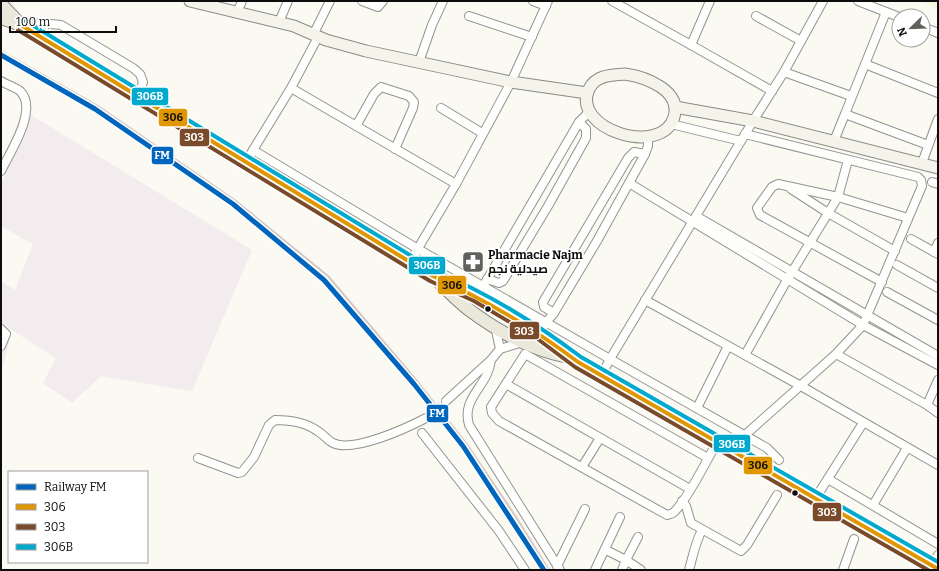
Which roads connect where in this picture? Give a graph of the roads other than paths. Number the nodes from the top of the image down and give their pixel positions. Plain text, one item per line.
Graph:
1 (242, 1) edge
2 (288, 1) edge
3 (330, 1) edge
4 (362, 1) edge
5 (383, 1) edge
6 (443, 1) edge
7 (533, 1) edge
8 (612, 1) edge
9 (710, 1) edge
10 (823, 1) edge
11 (858, 1) edge
12 (196, 2) edge
13 (547, 3) edge
14 (1, 4) edge
15 (886, 12) junction
16 (237, 13) junction
17 (891, 14) edge
18 (469, 16) dead end
19 (756, 16) dead end
20 (1, 18) edge
21 (279, 22) junction
22 (24, 27) junction
23 (316, 36) junction
24 (532, 37) junction
25 (801, 41) junction
26 (691, 45) junction
27 (419, 62) junction
28 (865, 64) junction
29 (784, 72) junction
30 (1, 81) edge
31 (512, 82) junction
32 (291, 88) junction
33 (772, 91) junction
34 (587, 92) junction
35 (938, 93) edge
36 (138, 96) junction
37 (851, 96) junction
38 (675, 107) junction
39 (441, 108) dead end
40 (589, 112) junction
41 (845, 114) junction
42 (938, 119) edge
43 (753, 121) junction
44 (579, 122) junction
45 (671, 124) junction
46 (356, 126) junction
47 (482, 133) junction
48 (648, 137) junction
49 (743, 138) junction
50 (834, 141) junction
51 (928, 145) junction
52 (395, 149) junction
53 (253, 150) junction
54 (645, 154) junction
55 (848, 160) junction
56 (245, 163) junction
57 (922, 163) junction
58 (938, 168) edge
59 (1, 171) edge
60 (629, 183) junction
61 (456, 184) junction
62 (786, 185) junction
63 (838, 197) junction
64 (536, 199) junction
65 (548, 206) junction
66 (828, 213) junction
67 (908, 218) junction
68 (694, 219) junction
69 (584, 234) junction
70 (911, 239) dead end
71 (597, 241) junction
72 (809, 243) junction
73 (938, 243) edge
74 (418, 249) junction
75 (895, 251) junction
76 (936, 253) edge
77 (410, 262) junction
78 (897, 265) dead end
79 (792, 272) junction
80 (433, 276) junction
81 (787, 280) junction
82 (882, 282) junction
83 (483, 287) junction
84 (938, 288) edge
85 (887, 292) dead end
86 (646, 300) junction
87 (468, 309) junction
88 (554, 313) junction
89 (868, 316) junction
90 (938, 320) edge
91 (547, 323) junction
92 (863, 325) junction
93 (495, 326) junction
94 (1, 329) edge
95 (538, 332) junction
96 (523, 342) junction
97 (1, 346) edge
98 (728, 346) junction
99 (500, 349) junction
100 (836, 354) junction
101 (745, 355) junction
102 (938, 356) edge
103 (569, 357) junction
104 (491, 360) junction
105 (610, 360) junction
106 (938, 365) edge
107 (601, 376) junction
108 (938, 380) edge
109 (506, 384) junction
110 (801, 386) junction
111 (446, 401) tunnel mouth
112 (927, 405) junction
113 (697, 408) junction
114 (938, 413) edge
115 (426, 418) tunnel mouth
116 (863, 423) junction
117 (422, 433) dead end
118 (745, 435) junction
119 (600, 438) junction
120 (717, 442) junction
121 (907, 448) junction
122 (198, 458) dead end
123 (708, 458) junction
124 (779, 460) dead end
125 (938, 465) edge
126 (582, 467) junction
127 (828, 479) junction
128 (690, 489) junction
129 (777, 495) dead end
130 (815, 499) junction
131 (682, 501) junction
132 (873, 505) junction
133 (585, 509) dead end
134 (620, 517) dead end
135 (702, 530) junction
136 (638, 537) dead end
137 (854, 539) dead end
138 (938, 544) edge
139 (606, 550) junction
140 (626, 560) junction
141 (934, 565) edge
142 (558, 568) edge
143 (525, 570) edge
144 (595, 570) edge
145 (622, 570) edge
146 (641, 570) edge
147 (689, 570) edge
148 (844, 570) edge

1 - 16 street
2 - 21 street
3 - 23 street
4 - 5 street
6 - 27 street
7 - 13 street
8 - 26 street
9 - 26 street
10 - 25 street
11 - 15 street
12 - 16 street
13 - 24 street
14 - 22 main road
15 - 17 street
15 - 28 street
16 - 21 street
18 - 24 street
19 - 25 street
20 - 22 main road
21 - 23 street
22 - 36 main road
22 - 36 street
23 - 27 street
23 - 32 street
24 - 31 street
25 - 29 street
26 - 33 street
27 - 31 street
28 - 35 street
28 - 37 street
29 - 33 street
29 - 37 street
30 - 59 street
31 - 34 street
31 - 47 street
32 - 46 street
32 - 53 street
33 - 43 street
34 - 38 street
34 - 40 street
36 - 56 main road
37 - 41 street
38 - 43 street
38 - 45 street
39 - 47 street
40 - 44 street
40 - 48 street
41 - 50 street
41 - 51 street
42 - 51 street
43 - 49 street
43 - 50 street
44 - 64 street
44 - 65 street
45 - 48 street
45 - 49 street
46 - 52 street
46 - 52 street
47 - 61 street
48 - 54 street
49 - 55 street
49 - 68 street
50 - 57 street
51 - 57 street
52 - 61 street
53 - 56 street
53 - 74 street
54 - 60 street
54 - 69 street
55 - 63 street
55 - 67 street
56 - 77 main road
57 - 58 street
60 - 68 street
60 - 71 street
61 - 74 street
62 - 63 street
62 - 66 street
62 - 72 street
63 - 66 street
63 - 67 street
64 - 65 street
64 - 83 street
65 - 83 street
66 - 72 street
66 - 75 street
67 - 75 street
68 - 79 street
68 - 81 street
68 - 86 street
69 - 71 street
69 - 88 street
70 - 76 street
71 - 88 street
72 - 79 street
72 - 82 street
73 - 76 street
74 - 77 street
74 - 83 street
75 - 82 street
77 - 80 main road
78 - 84 street
79 - 81 street
79 - 89 street
80 - 83 main road
80 - 87 main road
81 - 92 street
81 - 101 street
82 - 89 street
83 - 87 main road
83 - 91 street
83 - 95 main road
85 - 90 street
86 - 98 street
86 - 105 street
87 - 93 main road
88 - 91 street
89 - 92 street
89 - 102 street
91 - 95 street
91 - 105 street
92 - 100 street
92 - 106 street
93 - 96 main road
93 - 99 street
94 - 97 street
95 - 96 main road
95 - 103 main road
96 - 99 street
96 - 103 main road
98 - 101 street
98 - 113 street
99 - 104 street
100 - 110 street
100 - 112 street
101 - 110 street
103 - 107 main road
104 - 111 street
104 - 142 street
105 - 107 street
105 - 113 street
107 - 120 main road
108 - 112 street
109 - 119 street
109 - 123 street
109 - 126 street
110 - 116 street
110 - 118 street
112 - 114 street
113 - 118 street
115 - 122 street
116 - 121 street
116 - 127 street
117 - 143 street
118 - 124 street
119 - 126 street
119 - 128 street
120 - 123 street
120 - 130 main road
121 - 125 street
121 - 132 street
123 - 128 street
126 - 131 street
127 - 130 street
127 - 132 street
128 - 131 street
129 - 135 street
130 - 141 main road
131 - 135 street
132 - 138 street
133 - 142 street
134 - 139 street
135 - 147 street
136 - 140 street
137 - 148 street
139 - 140 street
139 - 144 street
140 - 145 street
140 - 146 street

